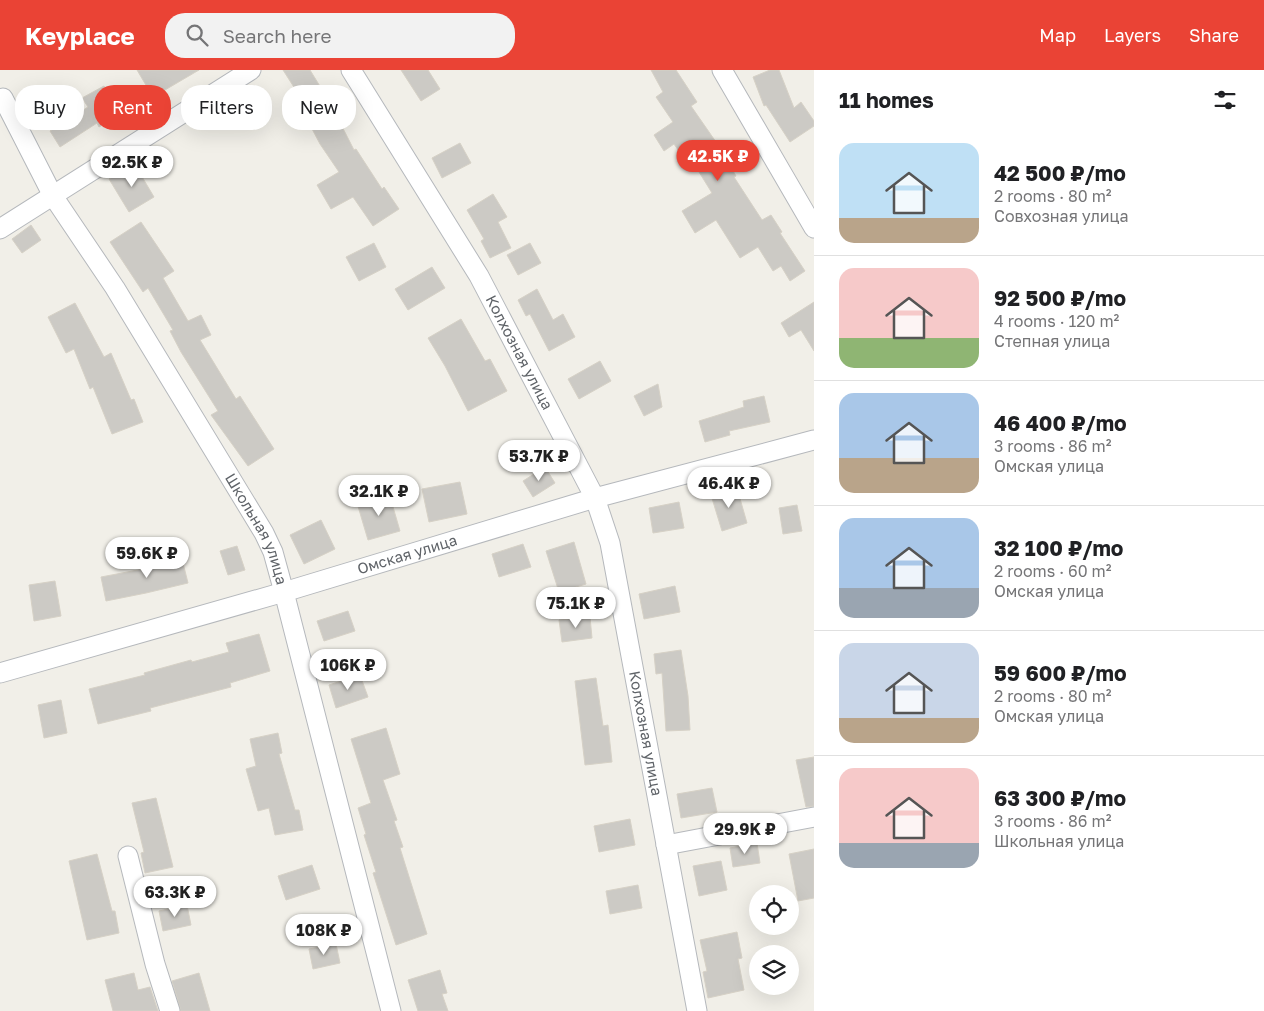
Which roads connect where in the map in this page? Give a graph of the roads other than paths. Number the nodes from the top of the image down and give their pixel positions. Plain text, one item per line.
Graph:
1 (251, 70) edge
2 (351, 70) edge
3 (722, 70) edge
4 (3, 98) dead end
5 (53, 196) junction
6 (814, 228) edge
7 (0, 229) edge
8 (814, 440) edge
9 (595, 498) junction
10 (284, 592) junction
11 (0, 673) edge
12 (814, 817) edge
13 (666, 845) junction
14 (128, 856) dead end
15 (170, 1011) edge
16 (391, 1011) edge
17 (697, 1011) edge

1 - 5 street
2 - 9 street, Колхозная улица
3 - 6 street
4 - 5 street, Школьная улица
5 - 7 street
5 - 10 street, Школьная улица
8 - 9 street, Омская улица
9 - 10 street, Омская улица
9 - 13 street, Колхозная улица
10 - 11 street, Омская улица
10 - 16 street, Школьная улица
12 - 13 street
13 - 17 street, Колхозная улица
14 - 15 street

